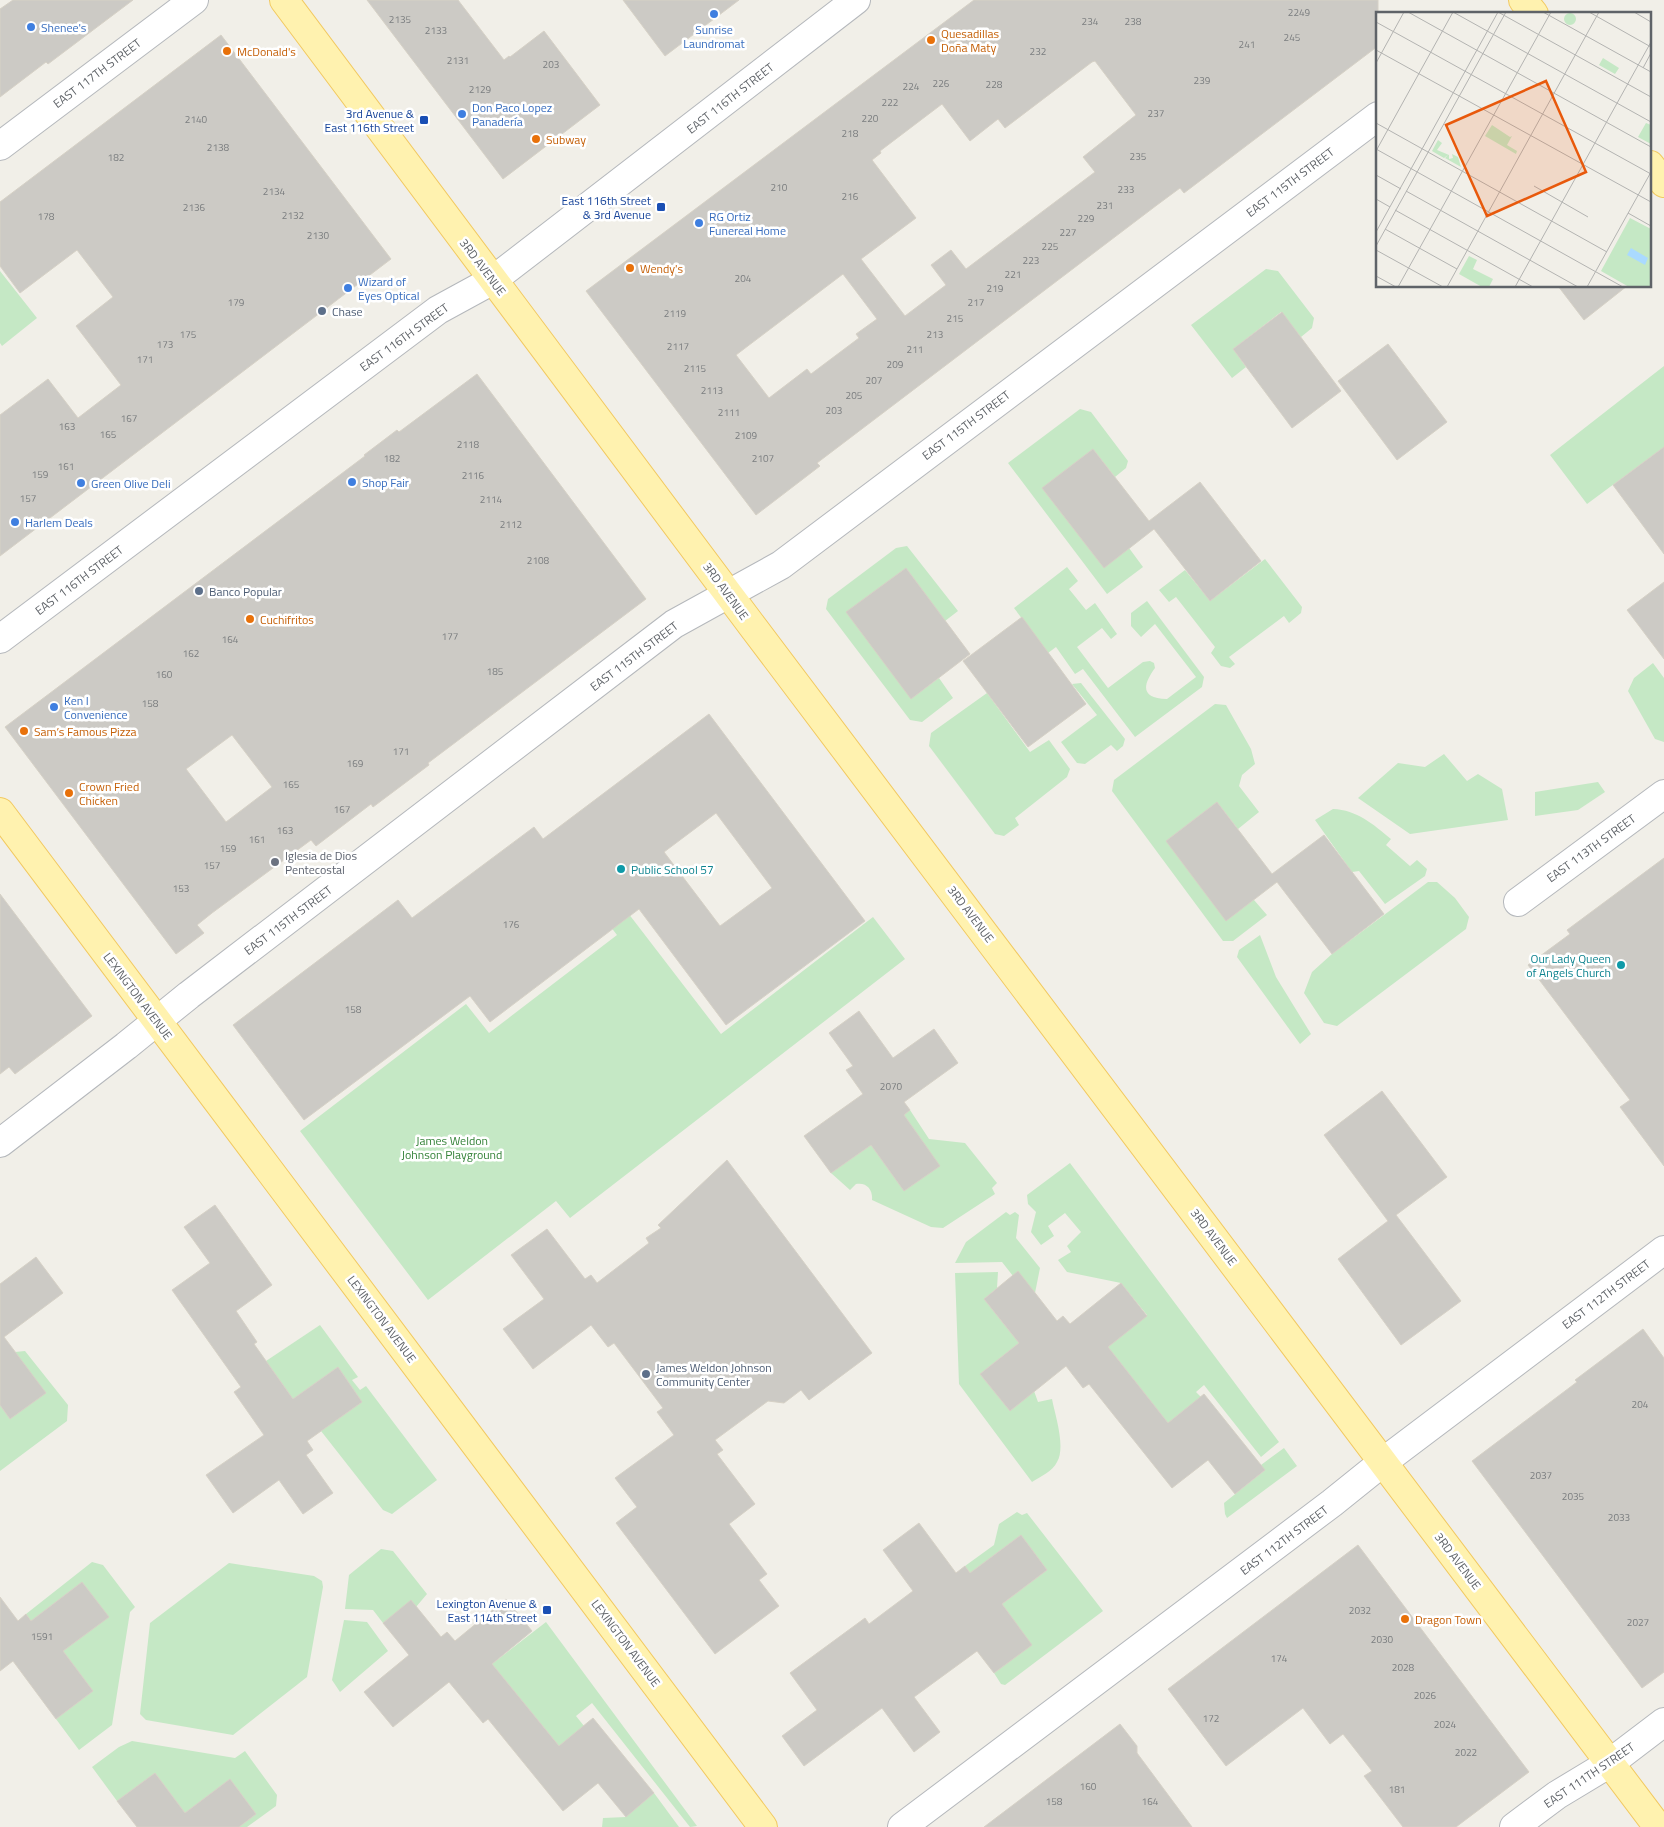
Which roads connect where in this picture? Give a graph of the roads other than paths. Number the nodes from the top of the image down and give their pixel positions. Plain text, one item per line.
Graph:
1 (194, 0) edge
2 (284, 0) edge
3 (856, 0) edge
4 (1376, 118) edge
5 (0, 146) edge
6 (1652, 168) edge
7 (1664, 183) edge
8 (493, 280) junction
9 (729, 594) junction
10 (0, 639) edge
11 (1664, 794) edge
12 (0, 812) edge
13 (1518, 902) dead end
14 (157, 1021) junction
15 (0, 1143) edge
16 (1664, 1250) edge
17 (1383, 1462) junction
18 (1664, 1722) edge
19 (1610, 1763) junction
20 (763, 1827) edge
21 (902, 1827) edge
22 (1514, 1827) edge
23 (1658, 1827) edge

1 - 5 street, EAST 117TH STREET
2 - 8 main road, 3RD AVENUE
3 - 8 street, EAST 116TH STREET
4 - 9 street, EAST 115TH STREET
6 - 7 main road
8 - 9 main road, 3RD AVENUE
8 - 10 street, EAST 116TH STREET
9 - 14 street, EAST 115TH STREET
9 - 17 main road, 3RD AVENUE
11 - 13 street, EAST 113TH STREET
12 - 14 main road, LEXINGTON AVENUE
14 - 15 street, EAST 115TH STREET
14 - 20 main road, LEXINGTON AVENUE
16 - 17 street, EAST 112TH STREET
17 - 19 main road, 3RD AVENUE
17 - 21 street, EAST 112TH STREET
18 - 19 street, EAST 111TH STREET
19 - 22 street, EAST 111TH STREET
19 - 23 main road, 3RD AVENUE

